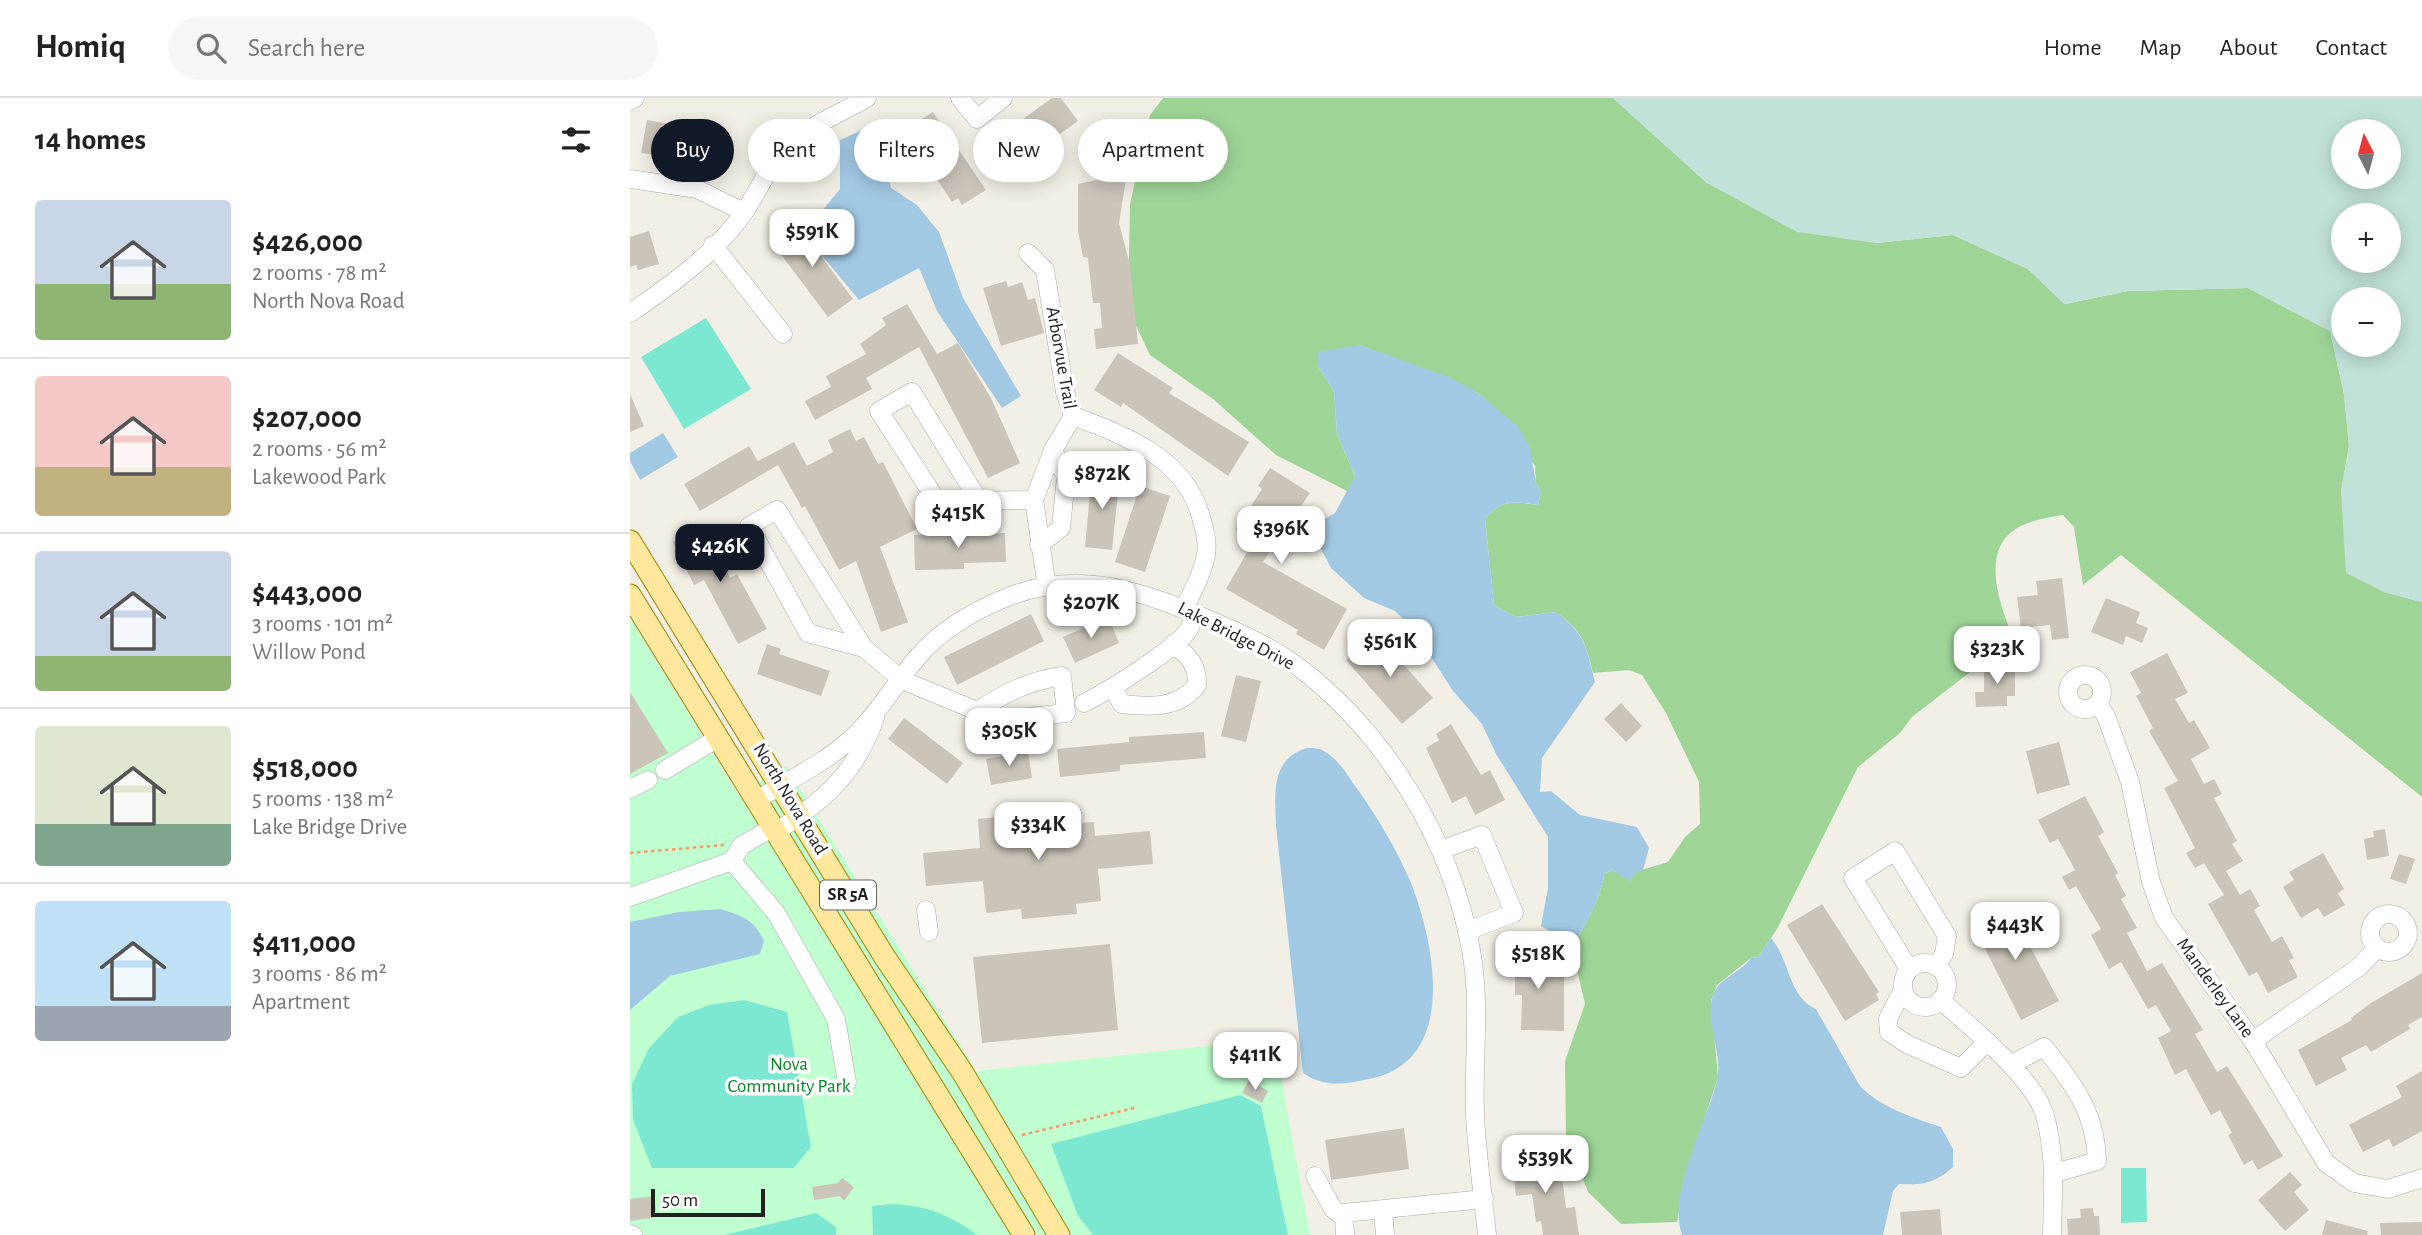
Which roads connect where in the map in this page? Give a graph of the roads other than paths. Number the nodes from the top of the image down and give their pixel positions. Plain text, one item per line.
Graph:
1 (635, 98) edge
2 (960, 98) edge
3 (1003, 98) edge
4 (859, 100) edge
5 (630, 101) edge
6 (630, 179) edge
7 (744, 212) junction
8 (713, 245) junction
9 (1028, 253) dead end
10 (630, 313) edge
11 (783, 334) dead end
12 (1073, 416) junction
13 (1053, 450) junction
14 (978, 499) junction
15 (1034, 500) junction
16 (630, 541) edge
17 (1039, 545) junction
18 (1047, 587) junction
19 (630, 595) edge
20 (1189, 611) junction
21 (1172, 644) junction
22 (864, 648) junction
23 (902, 680) junction
24 (1113, 688) junction
25 (1084, 704) dead end
26 (2098, 704) dead end
27 (977, 711) junction
28 (877, 712) junction
29 (718, 738) junction
30 (665, 770) dead end
31 (648, 780) dead end
32 (781, 785) junction
33 (630, 789) edge
34 (757, 800) junction
35 (800, 816) junction
36 (774, 830) junction
37 (1441, 850) junction
38 (737, 854) junction
39 (630, 897) edge
40 (926, 910) dead end
41 (1466, 931) junction
42 (929, 932) dead end
43 (2377, 948) dead end
44 (1936, 966) junction
45 (1909, 970) junction
46 (1903, 989) junction
47 (1940, 1000) junction
48 (2253, 1041) junction
49 (1987, 1042) junction
50 (914, 1057) junction
51 (2012, 1064) junction
52 (963, 1073) junction
53 (847, 1082) dead end
54 (2055, 1173) junction
55 (1315, 1176) dead end
56 (2422, 1178) edge
57 (1484, 1199) junction
58 (1383, 1210) junction
59 (1344, 1226) edge
60 (1024, 1235) edge
61 (1059, 1235) edge
62 (1385, 1235) edge
63 (1487, 1235) edge
64 (2052, 1235) edge

1 - 5 street
2 - 3 street
4 - 7 street
6 - 7 street
7 - 8 street
8 - 10 street
8 - 11 street
9 - 12 street, Arborvue Trail
12 - 13 street, Arborvue Trail
12 - 20 street
13 - 15 street, Arborvue Trail
13 - 17 street
14 - 14 street
14 - 15 street
15 - 17 street, Arborvue Trail
16 - 32 main road, North Nova Road / SR 5A
17 - 18 street, Arborvue Trail
18 - 20 street, Lake Bridge Drive
18 - 23 street, Lake Bridge Drive
19 - 29 main road, North Nova Road / SR 5A
20 - 21 street
20 - 37 street, Lake Bridge Drive
21 - 24 street
21 - 24 street
22 - 22 street
22 - 23 street
23 - 27 street
23 - 28 street, Lake Bridge Drive
24 - 25 street
26 - 48 street, Manderley Lane
27 - 27 street
28 - 32 street, Lake Bridge Drive
28 - 35 street
29 - 30 street
29 - 34 main road, North Nova Road / SR 5A
31 - 33 street
32 - 34 street, Lake Bridge Drive
32 - 35 main road, North Nova Road / SR 5A
34 - 36 main road, North Nova Road / SR 5A
35 - 36 street
35 - 52 main road, North Nova Road / SR 5A
36 - 38 street
36 - 50 main road, North Nova Road / SR 5A
37 - 41 street, Lake Bridge Drive
37 - 41 street
38 - 39 street
38 - 53 street
40 - 42 street
41 - 57 street, Lake Bridge Drive
43 - 48 street
44 - 45 street
44 - 45 street
44 - 47 street
45 - 46 street
46 - 47 street
46 - 49 street
47 - 49 street
48 - 56 street, Manderley Lane
49 - 51 street
50 - 52 main road
50 - 60 main road, North Nova Road / SR 5A
51 - 54 street
51 - 54 street
52 - 61 main road, North Nova Road / SR 5A
54 - 64 street
55 - 59 street
57 - 58 street
57 - 63 street, Lake Bridge Drive
58 - 59 street
58 - 62 street

